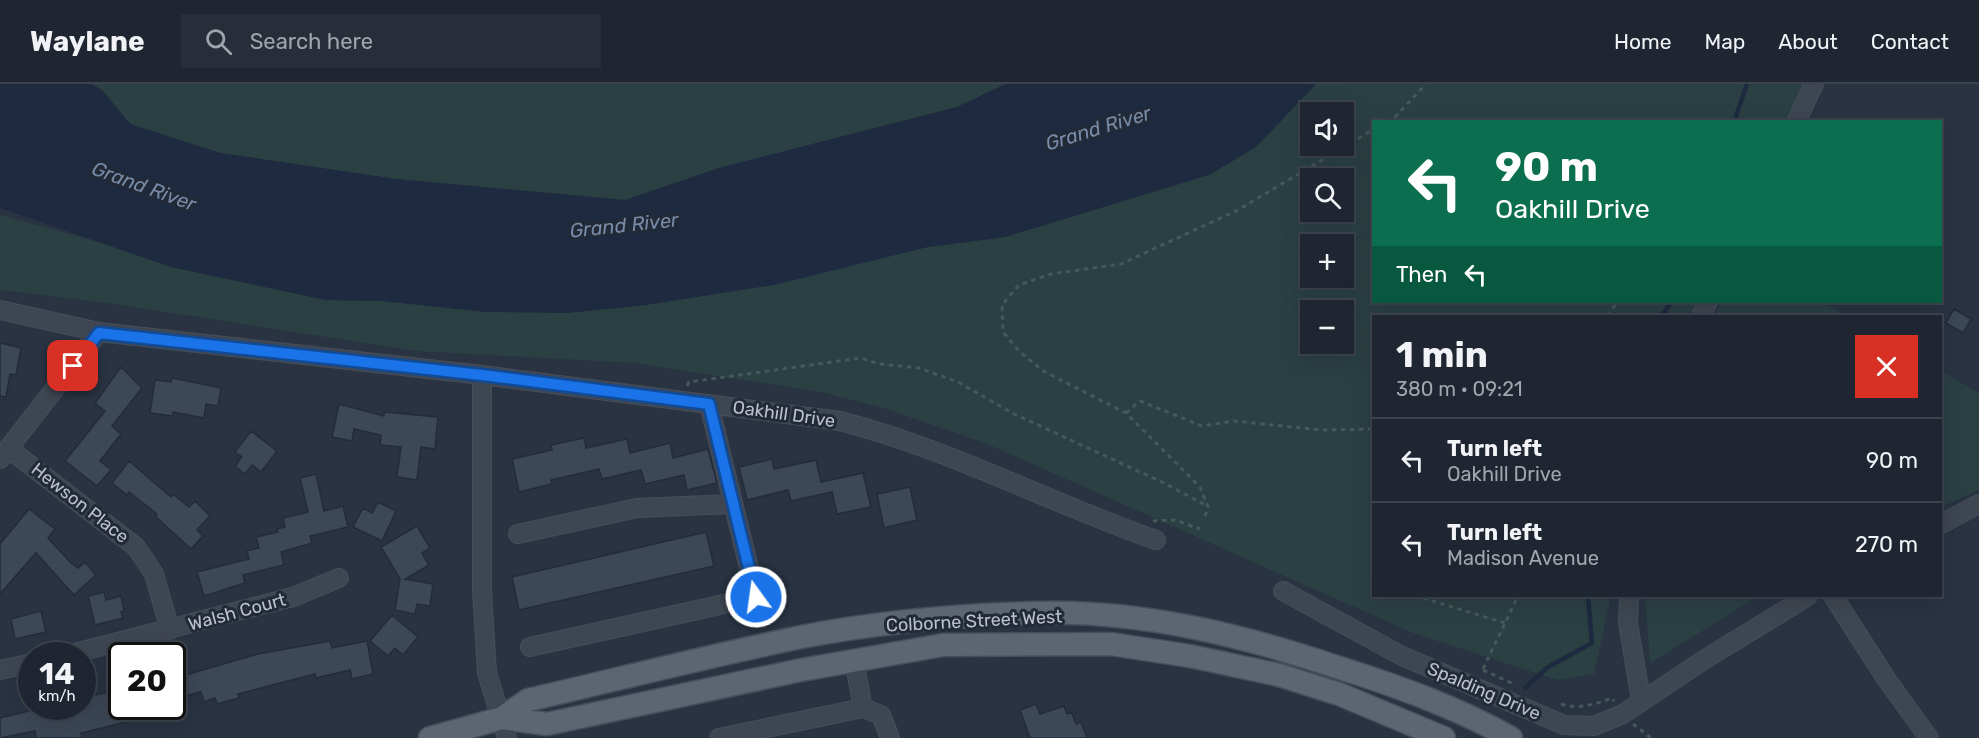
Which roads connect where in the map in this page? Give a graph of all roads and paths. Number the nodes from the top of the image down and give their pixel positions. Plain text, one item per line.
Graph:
1 (1426, 84) edge
2 (1814, 84) edge
3 (1390, 120) edge
4 (1797, 120) edge
5 (1372, 130) edge
6 (0, 310) edge
7 (99, 333) junction
8 (482, 375) junction
9 (678, 400) junction
10 (709, 404) junction
11 (1126, 413) junction
12 (1372, 429) edge
13 (4, 454) edge
14 (733, 504) junction
15 (1979, 504) edge
16 (1208, 507) junction
17 (1205, 516) dead end
18 (1942, 523) edge
19 (518, 534) dead end
20 (1156, 540) dead end
21 (339, 578) dead end
22 (1283, 591) dead end
23 (1518, 597) edge
24 (1629, 597) edge
25 (1806, 597) edge
26 (1834, 597) edge
27 (1423, 598) dead end
28 (1505, 623) junction
29 (170, 630) junction
30 (530, 647) dead end
31 (96, 648) edge
32 (854, 660) junction
33 (18, 666) edge
34 (0, 670) edge
35 (1526, 690) dead end
36 (1641, 700) junction
37 (1556, 702) dead end
38 (863, 708) junction
39 (1623, 714) junction
40 (505, 728) edge
41 (762, 734) edge
42 (740, 736) edge
43 (430, 738) edge
44 (719, 738) edge
45 (890, 738) edge
46 (1444, 738) edge
47 (1511, 738) edge
48 (1929, 738) edge

1 - 3 path
2 - 4 street
5 - 11 path
6 - 7 street, Oakhill Drive
7 - 8 street, Oakhill Drive
7 - 13 street
8 - 9 street, Oakhill Drive
8 - 40 street
9 - 10 street, Oakhill Drive
9 - 16 path
10 - 14 street
10 - 20 street, Oakhill Drive
11 - 12 path
11 - 16 path
13 - 29 street, Hewson Place
14 - 19 street
14 - 30 street
15 - 18 street
16 - 17 path
21 - 29 street, Walsh Court
22 - 39 street, Spalding Drive
23 - 28 path
24 - 36 street
25 - 36 street, Spalding Drive
26 - 48 street
27 - 28 path
28 - 35 path
29 - 31 street, Walsh Court
32 - 38 street
32 - 40 main road, Colborne Street West
32 - 46 main road, Colborne Street West
33 - 34 street
36 - 39 street, Spalding Drive
37 - 39 path
38 - 41 street
38 - 45 street
40 - 43 main road, Colborne Street West
40 - 47 main road, Colborne Street West
41 - 42 street
42 - 44 street

